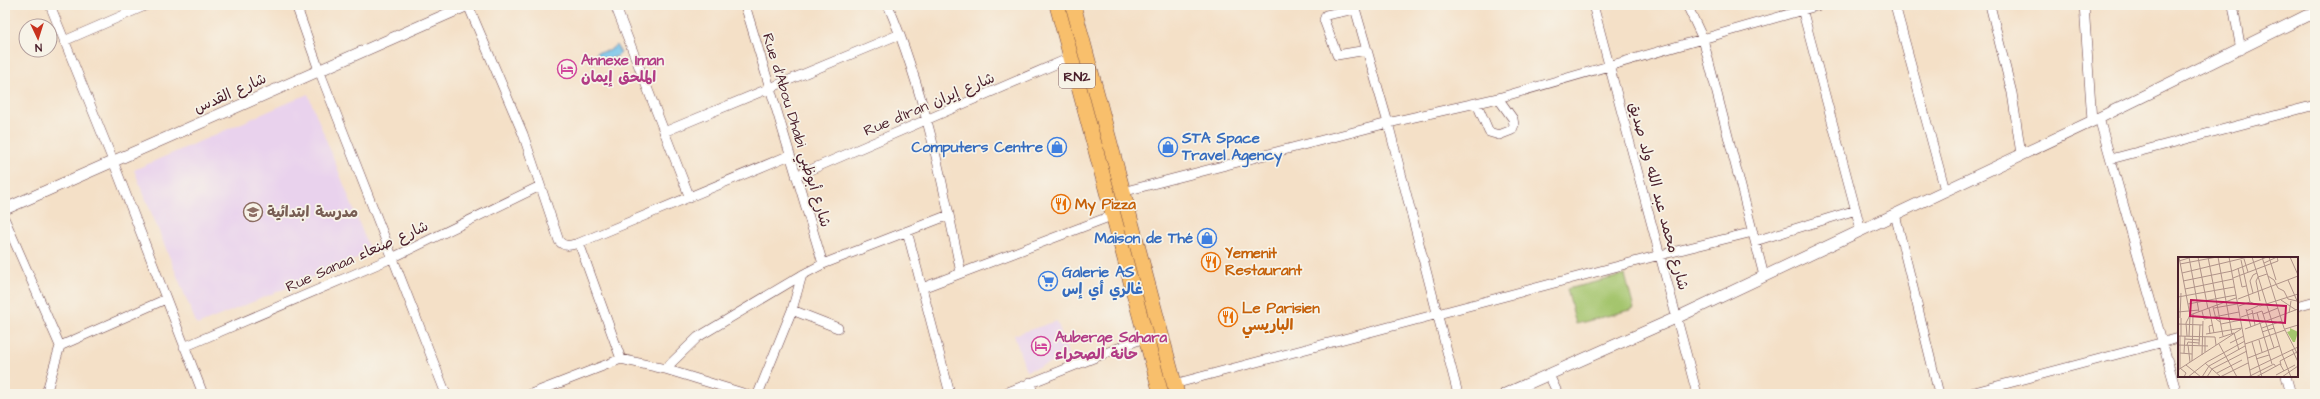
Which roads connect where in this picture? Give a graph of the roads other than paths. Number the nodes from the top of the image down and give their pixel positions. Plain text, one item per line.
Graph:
1 (50, 5) edge
2 (147, 5) edge
3 (296, 5) edge
4 (468, 5) edge
5 (615, 5) edge
6 (745, 5) edge
7 (888, 5) edge
8 (1057, 5) edge
9 (1073, 5) edge
10 (1593, 5) edge
11 (1687, 5) edge
12 (1820, 5) edge
13 (1895, 5) edge
14 (1990, 5) edge
15 (2084, 5) edge
16 (2233, 5) edge
17 (2314, 5) edge
18 (1355, 7) edge
19 (1802, 8) edge
20 (2315, 15) edge
21 (900, 34) junction
22 (1703, 39) junction
23 (64, 41) junction
24 (1367, 50) junction
25 (2241, 50) junction
26 (1072, 57) junction
27 (1608, 66) junction
28 (319, 70) junction
29 (770, 88) junction
30 (1498, 98) junction
31 (1477, 104) junction
32 (2315, 104) edge
33 (926, 120) junction
34 (2096, 120) junction
35 (1388, 123) junction
36 (664, 132) junction
37 (2021, 154) junction
38 (790, 155) junction
39 (2111, 159) junction
40 (113, 161) junction
41 (796, 176) junction
42 (540, 186) junction
43 (1945, 190) junction
44 (1122, 192) junction
45 (690, 198) junction
46 (5, 209) edge
47 (1856, 210) junction
48 (1895, 214) junction
49 (950, 215) junction
50 (1114, 215) junction
51 (5, 220) edge
52 (1861, 230) junction
53 (908, 231) junction
54 (1754, 236) junction
55 (579, 243) junction
56 (1660, 255) junction
57 (392, 258) junction
58 (823, 264) junction
59 (961, 273) junction
60 (802, 275) junction
61 (1764, 276) junction
62 (922, 288) junction
63 (166, 300) junction
64 (2315, 301) edge
65 (2298, 306) edge
66 (792, 310) junction
67 (1437, 314) junction
68 (1678, 317) junction
69 (838, 328) dead end
70 (1146, 337) junction
71 (2178, 338) edge
72 (2164, 342) junction
73 (60, 346) junction
74 (184, 347) junction
75 (621, 359) junction
76 (665, 369) junction
77 (1549, 375) junction
78 (2286, 377) edge
79 (1030, 382) junction
80 (1175, 389) edge
81 (46, 394) edge
82 (203, 394) edge
83 (446, 394) edge
84 (531, 394) edge
85 (746, 394) edge
86 (758, 394) edge
87 (950, 394) edge
88 (1003, 394) edge
89 (1033, 394) edge
90 (1161, 394) edge
91 (1458, 394) edge
92 (1505, 394) edge
93 (1558, 394) edge
94 (1698, 394) edge
95 (1939, 394) edge
96 (1967, 394) edge
97 (2177, 394) edge
98 (2292, 394) edge

1 - 23 street
2 - 23 street
3 - 28 street
4 - 28 street, شارع القدس
4 - 42 street
5 - 36 street
6 - 29 street, Rue d'Abou Dhabi شارع أبوظبي
7 - 21 street
8 - 26 highway, RN2
9 - 44 highway, RN2
10 - 27 street, شارع محمد عبد الله ولد صديق
11 - 22 street
12 - 19 street
13 - 43 street
14 - 37 street
15 - 34 street
16 - 25 street
17 - 20 street
18 - 24 street
18 - 24 street
19 - 22 street
19 - 47 street
20 - 25 street
21 - 29 street
21 - 33 street
22 - 27 street
22 - 54 street
23 - 40 street
24 - 35 street
25 - 34 street
26 - 33 street, Rue d'Iran شارع إيران
26 - 50 highway, RN2
27 - 30 street
27 - 56 street, شارع محمد عبد الله ولد صديق
28 - 40 street, شارع القدس
28 - 57 street
29 - 36 street
29 - 38 street, Rue d'Abou Dhabi شارع أبوظبي
30 - 31 street
30 - 31 street
31 - 35 street
32 - 39 street
33 - 41 street, Rue d'Iran شارع إيران
33 - 49 street
34 - 37 street
34 - 39 street
35 - 44 street
35 - 67 street
36 - 45 street
37 - 43 street
38 - 41 street, Rue d'Abou Dhabi شارع أبوظبي
38 - 45 street
39 - 72 street
40 - 46 street, شارع القدس
40 - 63 street
41 - 58 street, Rue d'Abou Dhabi شارع أبوظبي
42 - 55 street
42 - 57 street, Rue Sanaa شارع صنعاء
43 - 48 street
44 - 80 highway, RN2
45 - 55 street
47 - 52 street
47 - 54 street
48 - 52 street
48 - 95 street
49 - 53 street
49 - 59 street
50 - 59 street
50 - 70 highway, RN2
51 - 73 street
52 - 61 street
53 - 58 street
53 - 62 street
54 - 56 street
54 - 61 street
55 - 75 street
56 - 67 street
56 - 68 street, شارع محمد عبد الله ولد صديق
57 - 74 street, Rue Sanaa شارع صنعاء
57 - 83 street
58 - 60 street
59 - 62 street
60 - 66 street
60 - 76 street
61 - 68 street
62 - 87 street
63 - 73 street
63 - 74 street
64 - 65 street
66 - 69 street
66 - 86 street
67 - 80 street
67 - 91 street
68 - 77 street
68 - 94 street, شارع محمد عبد الله ولد صديق
70 - 79 street
70 - 90 highway, RN2
71 - 72 street
72 - 96 street
72 - 97 street
73 - 81 street
74 - 82 street
75 - 76 street
75 - 84 street
76 - 85 street
77 - 92 street
77 - 93 street
78 - 98 street
79 - 88 street
79 - 89 street

